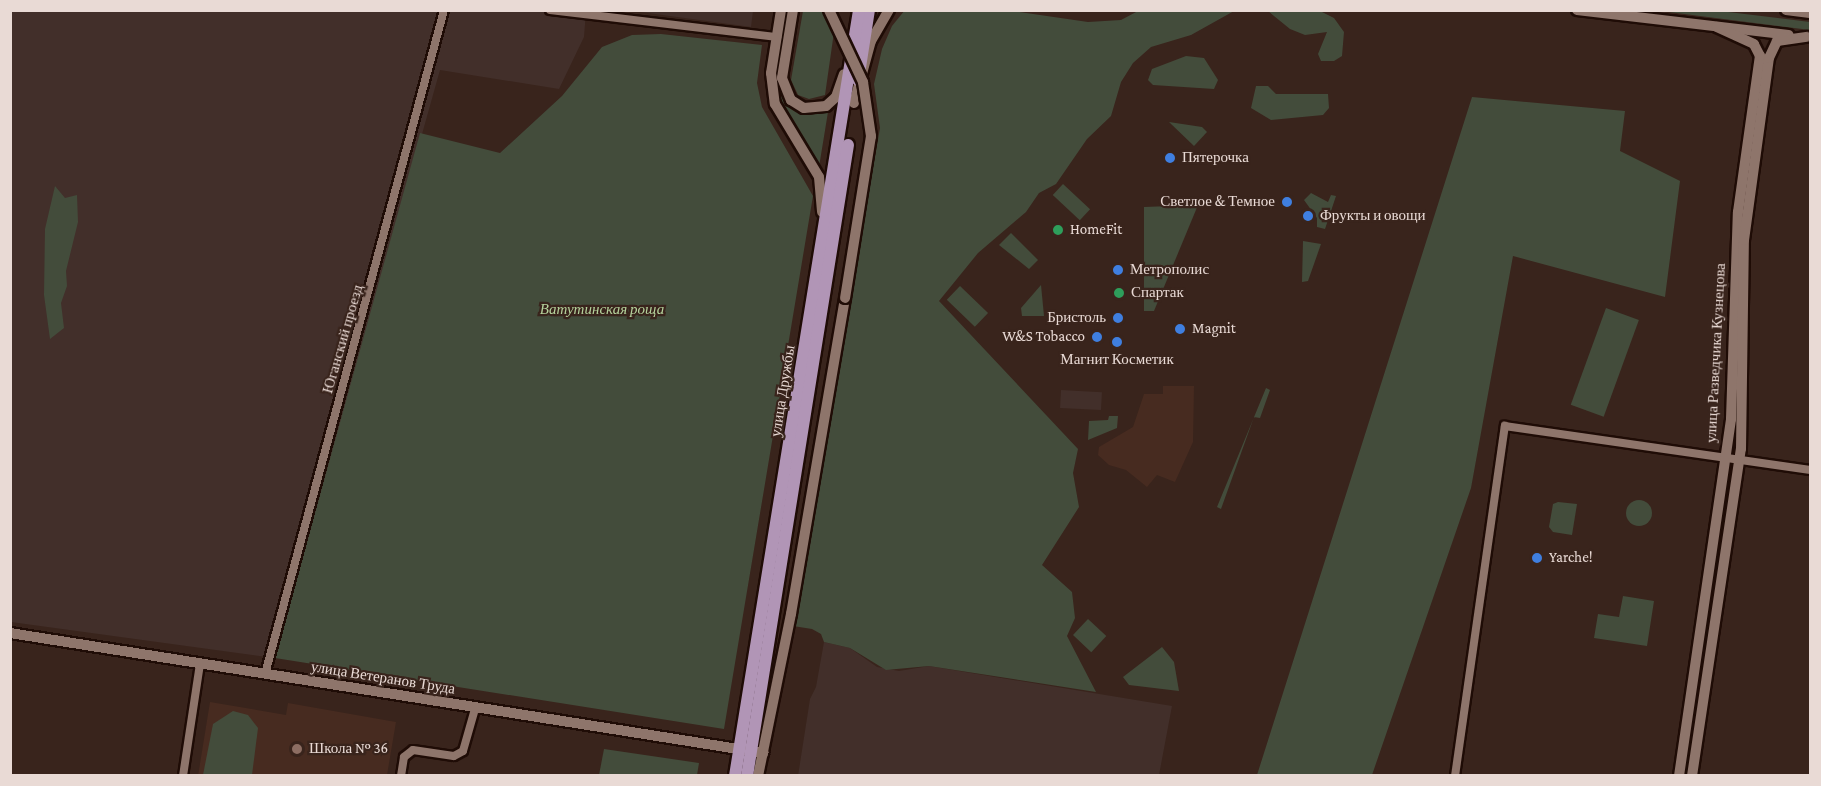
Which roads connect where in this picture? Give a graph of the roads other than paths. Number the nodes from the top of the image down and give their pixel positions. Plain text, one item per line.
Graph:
1 (444, 10) edge
2 (550, 10) edge
3 (781, 10) edge
4 (793, 10) edge
5 (829, 10) edge
6 (859, 10) edge
7 (869, 10) edge
8 (889, 10) edge
9 (1577, 10) edge
10 (1786, 10) edge
11 (1810, 13) edge
12 (857, 25) junction
13 (1717, 27) junction
14 (777, 37) junction
15 (1809, 37) edge
16 (854, 103) junction
17 (820, 265) junction
18 (1725, 458) junction
19 (1739, 460) junction
20 (1810, 470) edge
21 (10, 633) edge
22 (200, 664) junction
23 (265, 674) junction
24 (476, 709) junction
25 (745, 751) junction
26 (763, 753) junction
27 (183, 776) edge
28 (400, 776) edge
29 (735, 776) edge
30 (747, 776) edge
31 (758, 776) edge
32 (1455, 776) edge
33 (1679, 776) edge
34 (1692, 776) edge

1 - 23 street, Юганский проезд
2 - 14 street
3 - 14 main road
4 - 12 main road
5 - 26 main road, bridge
6 - 12 main road, улица Дружбы
7 - 16 main road, улица Дружбы
8 - 16 main road
9 - 13 main road
10 - 11 main road
12 - 17 main road, улица Дружбы
13 - 15 main road
13 - 18 main road, улица Разведчика Кузнецова
14 - 17 main road
15 - 19 main road, улица Разведчика Кузнецова
16 - 25 main road, улица Дружбы
17 - 25 main road, улица Дружбы
18 - 19 street
18 - 32 street
18 - 33 main road, улица Разведчика Кузнецова
19 - 20 street
19 - 34 main road, улица Разведчика Кузнецова
21 - 22 main road, улица Ветеранов Труда
22 - 23 main road, улица Ветеранов Труда
22 - 27 street
23 - 24 main road, улица Ветеранов Труда
24 - 25 main road, улица Ветеранов Труда
24 - 28 street
25 - 26 main road, улица Ветеранов Труда
25 - 29 main road, улица Дружбы
25 - 30 main road, улица Дружбы
26 - 31 main road

